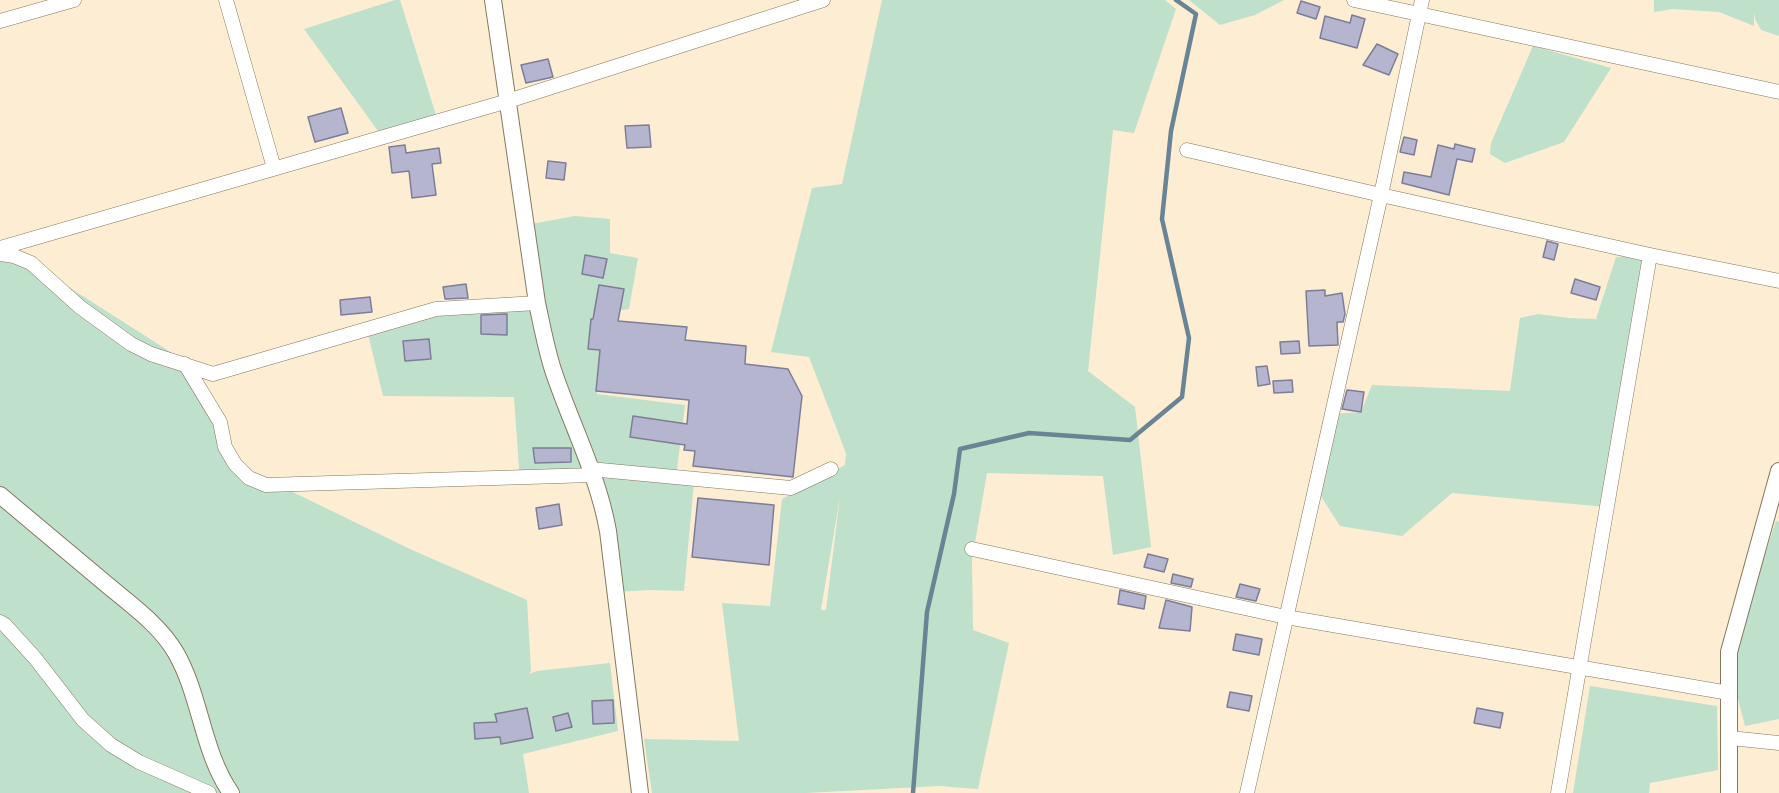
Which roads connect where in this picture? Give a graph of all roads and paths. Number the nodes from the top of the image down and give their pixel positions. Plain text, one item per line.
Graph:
1 (74, 0) edge
2 (226, 0) edge
3 (493, 0) edge
4 (823, 0) edge
5 (1354, 0) edge
6 (1422, 0) edge
7 (1418, 14) junction
8 (0, 21) edge
9 (1779, 92) edge
10 (508, 101) junction
11 (1187, 150) dead end
12 (274, 168) junction
13 (1381, 195) junction
14 (0, 248) edge
15 (0, 254) edge
16 (1650, 255) junction
17 (1779, 281) edge
18 (537, 303) junction
19 (185, 364) junction
20 (831, 470) dead end
21 (1779, 471) edge
22 (592, 472) junction
23 (0, 495) edge
24 (972, 549) dead end
25 (1286, 617) junction
26 (0, 622) edge
27 (1579, 668) junction
28 (1728, 693) junction
29 (1730, 738) junction
30 (1779, 743) edge
31 (209, 793) edge
32 (231, 793) edge
33 (640, 793) edge
34 (1247, 793) edge
35 (1558, 793) edge
36 (1729, 793) edge

1 - 8 street
2 - 12 street
3 - 10 street
4 - 10 street
5 - 7 street
6 - 7 street
7 - 9 street
7 - 13 street
10 - 12 street
10 - 18 street
11 - 13 street
12 - 14 street
13 - 16 street
13 - 25 street
15 - 19 street
16 - 17 street
16 - 27 street
18 - 19 street
18 - 22 street
19 - 22 street
20 - 22 street
21 - 28 street
22 - 33 street
23 - 32 street
24 - 25 street
25 - 27 street
25 - 34 street
26 - 31 street
27 - 28 street
27 - 35 street
28 - 29 street
29 - 30 street
29 - 36 street

